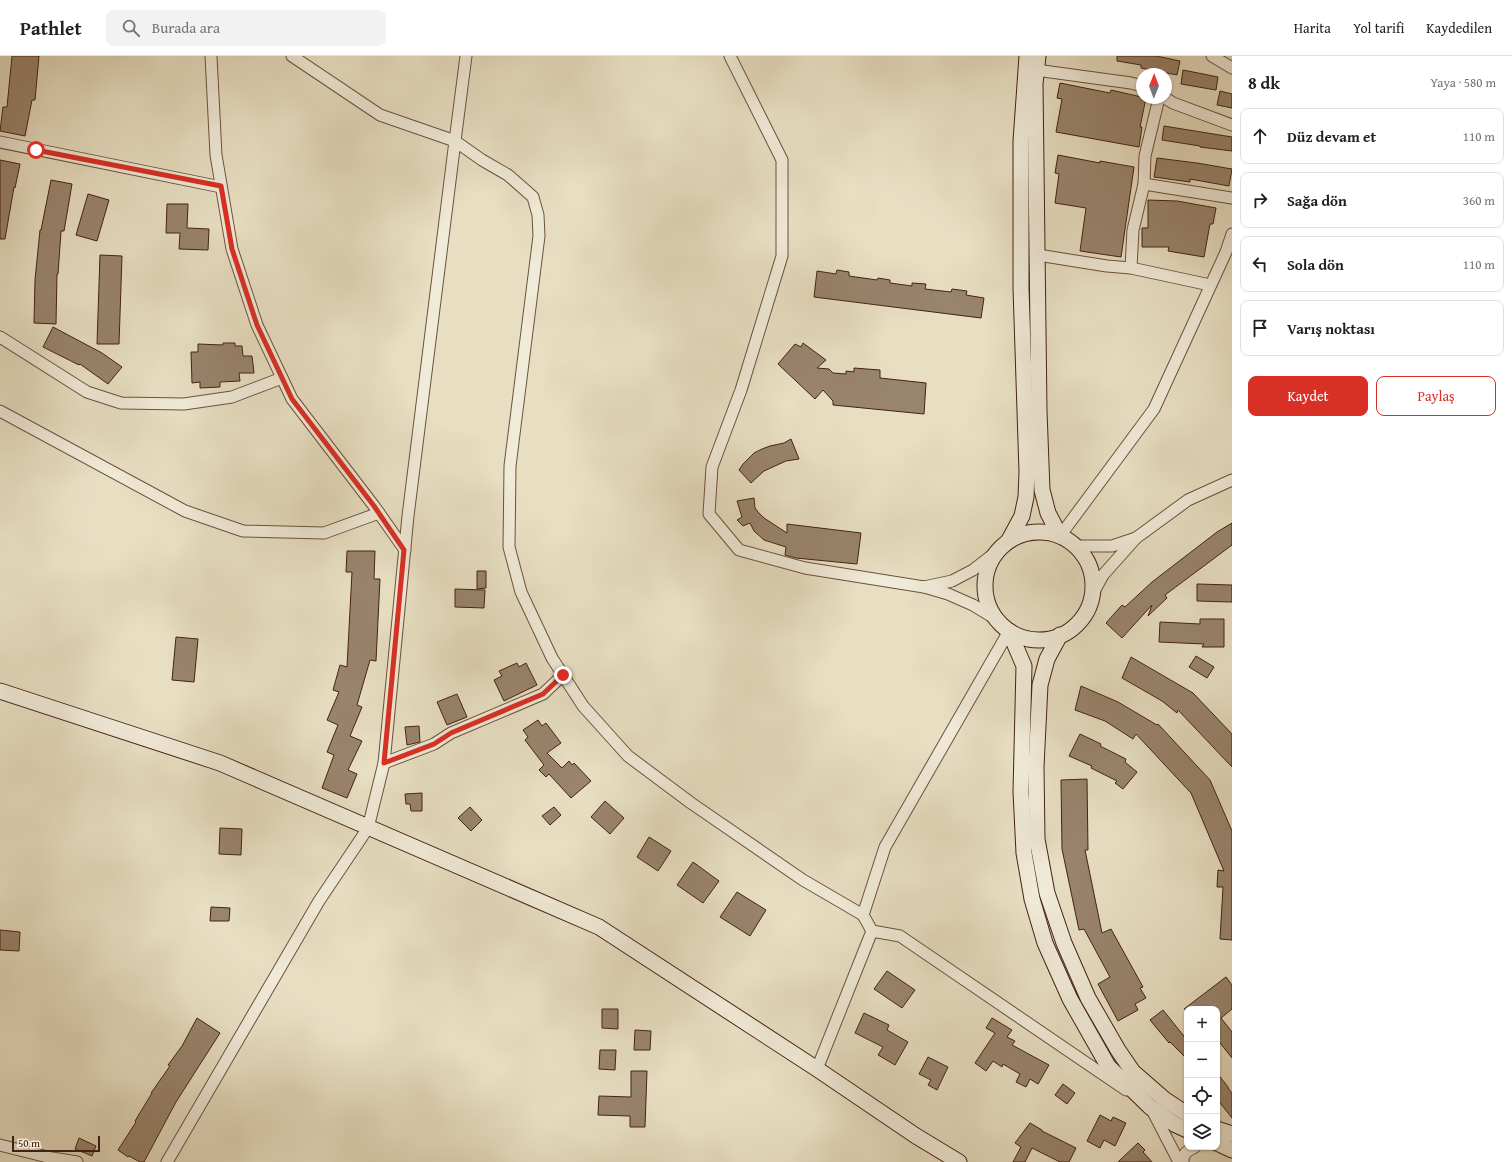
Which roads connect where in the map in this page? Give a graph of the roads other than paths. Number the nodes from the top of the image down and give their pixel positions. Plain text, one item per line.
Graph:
1 (211, 56) edge
2 (292, 56) edge
3 (466, 56) edge
4 (730, 56) edge
5 (1027, 56) edge
6 (1212, 56) edge
7 (1037, 63) edge
8 (1232, 68) edge
9 (1136, 84) edge
10 (1172, 102) edge
11 (1158, 104) edge
12 (1232, 125) edge
13 (455, 141) junction
14 (0, 142) edge
15 (1144, 184) junction
16 (221, 186) junction
17 (1232, 198) edge
18 (1232, 234) edge
19 (1038, 255) junction
20 (1131, 268) junction
21 (1210, 285) junction
22 (0, 338) edge
23 (282, 378) junction
24 (0, 411) edge
25 (1232, 480) edge
26 (379, 513) junction
27 (1060, 536) junction
28 (1136, 538) junction
29 (1009, 540) junction
30 (1075, 546) junction
31 (404, 550) junction
32 (996, 552) junction
33 (924, 587) junction
34 (1092, 595) junction
35 (996, 619) junction
36 (1009, 631) junction
37 (1060, 636) junction
38 (563, 675) junction
39 (0, 691) edge
40 (384, 763) junction
41 (368, 828) junction
42 (863, 915) junction
43 (872, 931) junction
44 (817, 1069) junction
45 (1150, 1107) junction
46 (1184, 1112) edge
47 (1184, 1129) edge
48 (1220, 1130) edge
49 (1232, 1134) edge
50 (0, 1145) edge
51 (1220, 1145) edge
52 (1188, 1150) edge
53 (1232, 1150) edge
54 (77, 1162) edge
55 (167, 1162) edge
56 (959, 1162) edge
57 (1179, 1162) edge
58 (1183, 1162) edge

1 - 16 street
2 - 13 street
3 - 13 street
4 - 33 street
5 - 29 street
6 - 8 street
7 - 9 street
7 - 19 street
10 - 12 street
11 - 15 street
13 - 31 street
13 - 38 street
14 - 16 street
15 - 17 street
15 - 20 street
16 - 23 street
18 - 21 street
19 - 20 street
19 - 27 street
20 - 21 street
21 - 27 street
22 - 23 street
23 - 26 street
24 - 26 street
25 - 28 street
26 - 31 street
27 - 29 street
27 - 30 street
28 - 30 street
28 - 34 street
29 - 32 street
30 - 34 street
31 - 40 street
32 - 33 street
32 - 35 street
33 - 35 street
34 - 37 street
35 - 36 street
36 - 37 street
36 - 42 street
36 - 45 street
37 - 46 street
38 - 40 street
38 - 42 street
39 - 41 street
40 - 41 street
41 - 44 street
41 - 55 street
42 - 43 street
43 - 44 street
43 - 45 street
44 - 56 street
45 - 47 street
45 - 57 street
48 - 49 street
50 - 54 street
51 - 53 street
52 - 58 street

